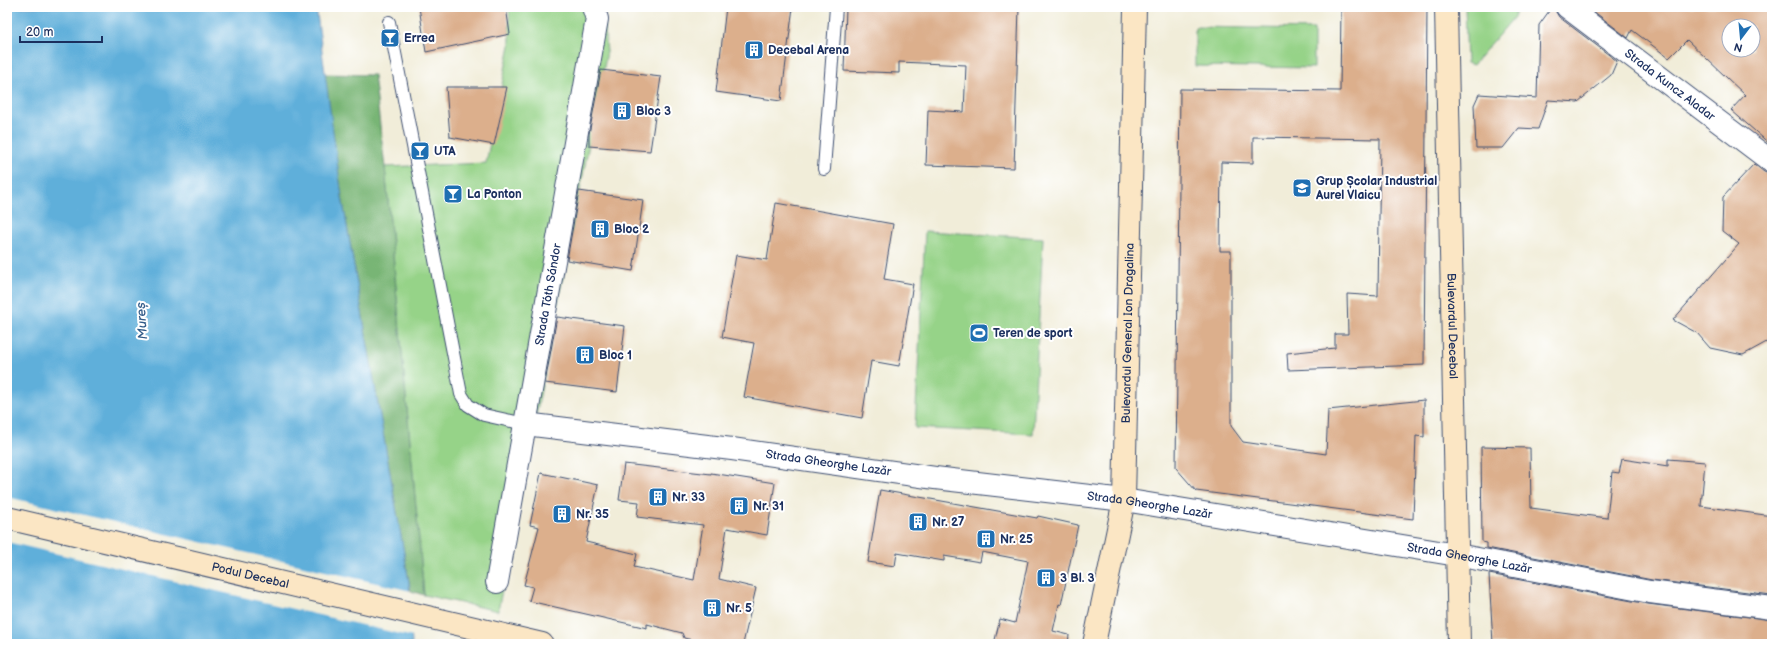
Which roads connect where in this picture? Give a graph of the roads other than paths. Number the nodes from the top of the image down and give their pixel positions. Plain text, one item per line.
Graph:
1 (836, 7) edge
2 (1446, 7) edge
3 (1567, 7) edge
4 (601, 11) edge
5 (1135, 13) edge
6 (389, 22) dead end
7 (1772, 162) edge
8 (824, 169) dead end
9 (525, 424) junction
10 (1124, 500) junction
11 (7, 518) edge
12 (1457, 555) junction
13 (497, 582) dead end
14 (1772, 608) edge
15 (542, 644) edge
16 (1094, 644) edge
17 (1459, 644) edge

1 - 8 lane
2 - 12 main road, Bulevardul Decebal
3 - 7 street, Strada Kuncz Aladar
4 - 9 street, Strada Tóth Sándor
5 - 10 main road, Bulevardul General Ion Dragalina
6 - 9 lane
9 - 10 street, Strada Gheorghe Lazăr
9 - 13 street, Strada Tóth Sándor
10 - 12 street, Strada Gheorghe Lazăr
10 - 16 main road, Bulevardul General Ion Dragalina
11 - 15 main road, Podul Decebal
12 - 14 street, Strada Gheorghe Lazăr
12 - 17 main road, Bulevardul Decebal

